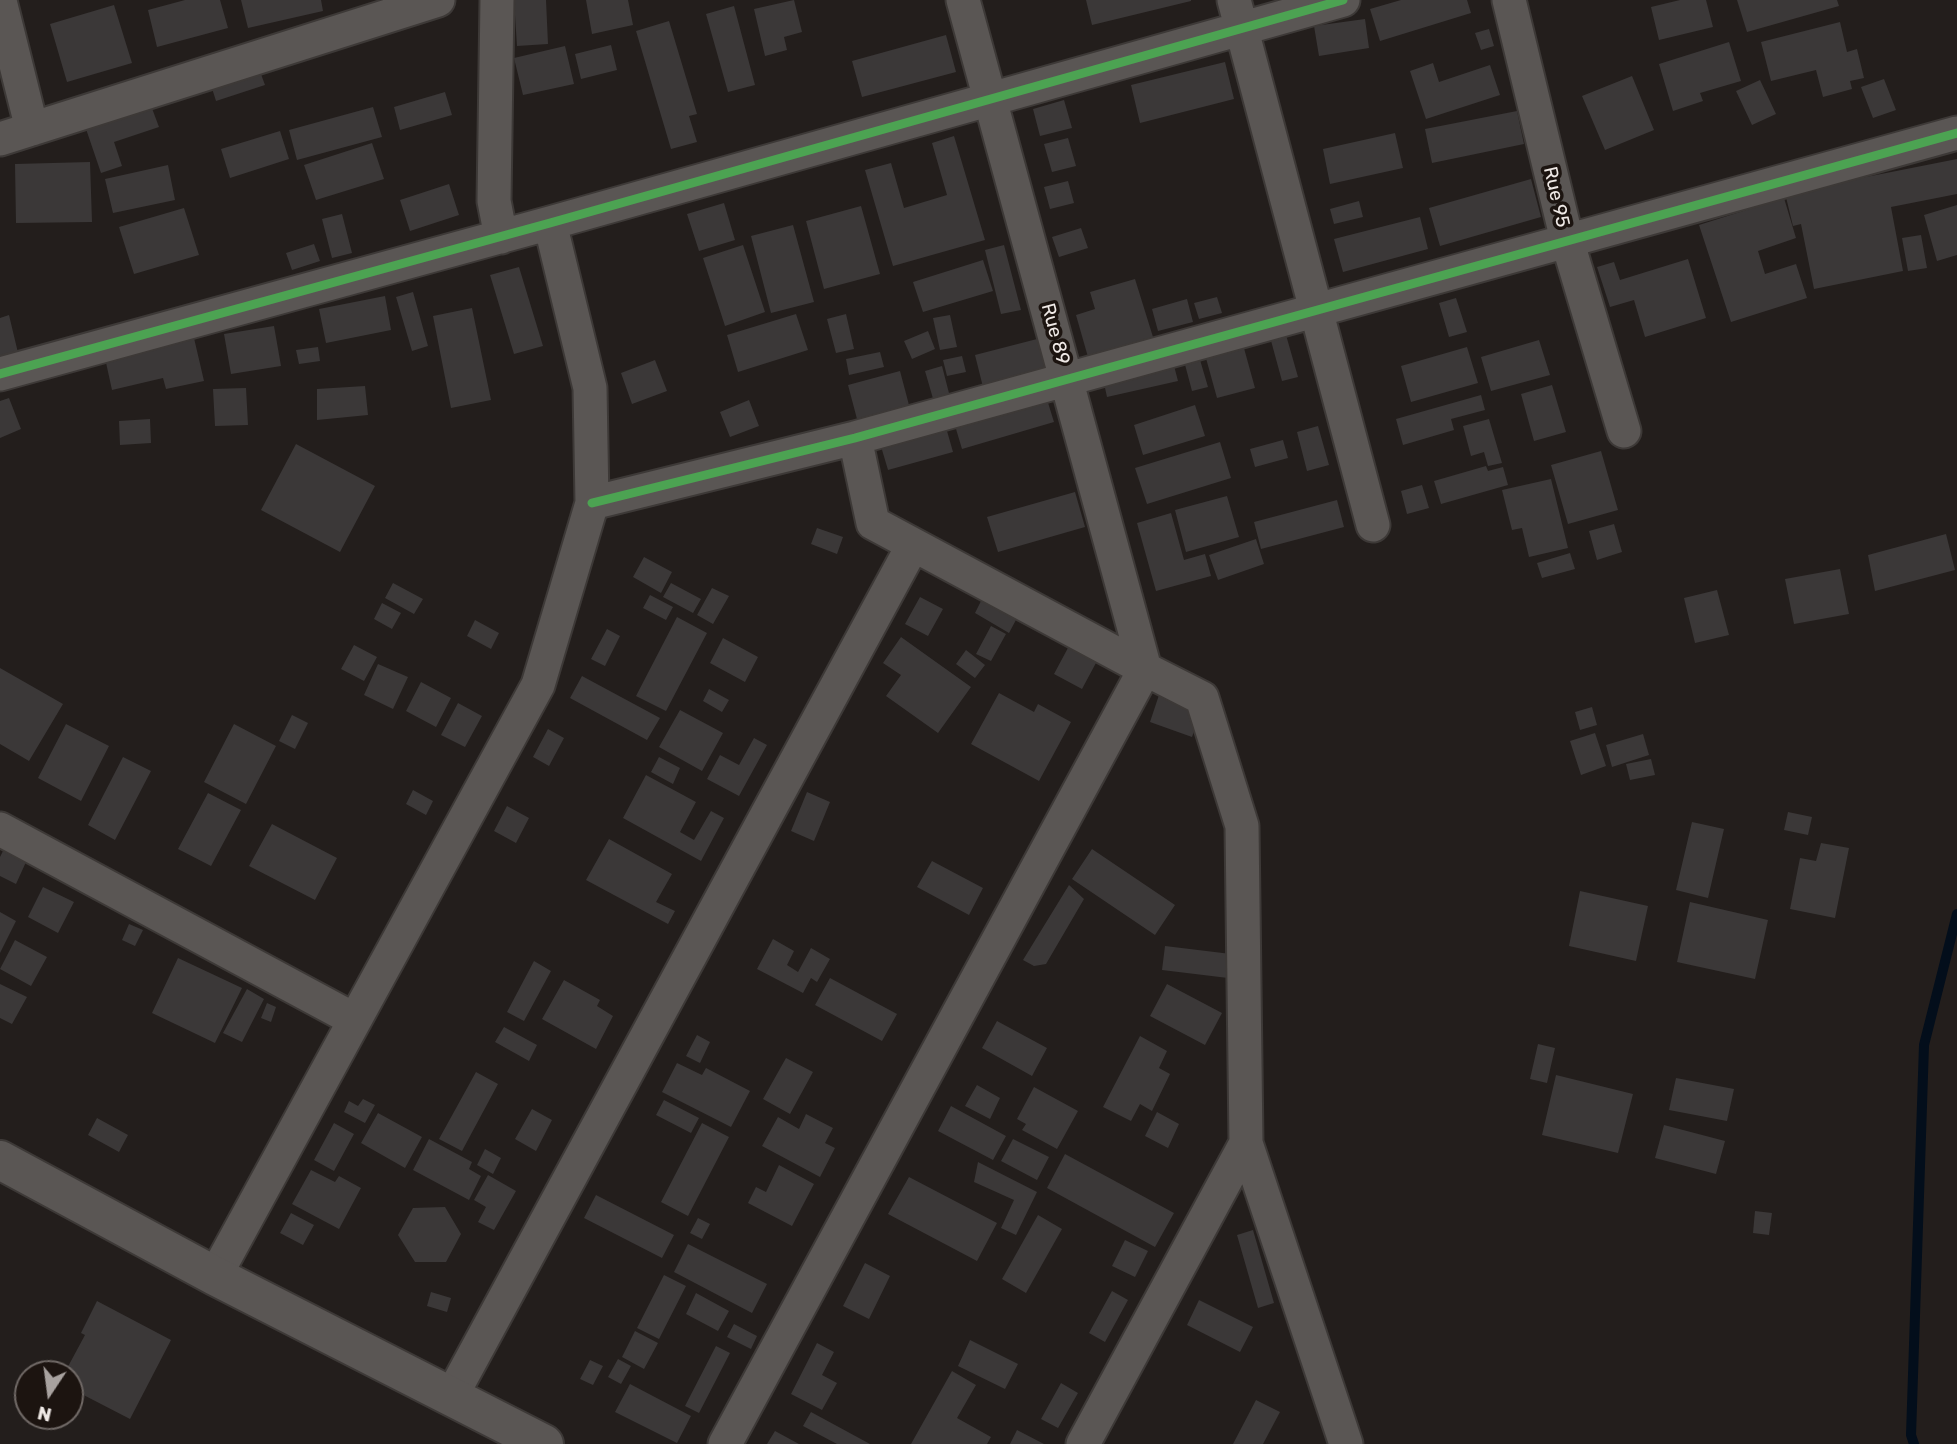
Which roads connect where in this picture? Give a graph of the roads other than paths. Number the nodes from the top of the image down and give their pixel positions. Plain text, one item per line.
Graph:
1 (438, 0) edge
2 (497, 0) edge
3 (963, 0) edge
4 (1343, 0) edge
5 (1509, 0) edge
6 (0, 1) edge
7 (1238, 14) edge
8 (992, 99) junction
9 (32, 129) junction
10 (1957, 133) edge
11 (0, 139) edge
12 (550, 223) junction
13 (501, 237) junction
14 (1567, 240) junction
15 (1316, 310) junction
16 (0, 374) edge
17 (1067, 378) junction
18 (1623, 431) dead end
19 (855, 438) junction
20 (592, 503) junction
21 (1373, 525) dead end
22 (913, 545) junction
23 (1145, 669) junction
24 (0, 830) edge
25 (355, 1020) junction
26 (1246, 1143) junction
27 (0, 1160) edge
28 (215, 1276) junction
29 (451, 1397) junction
30 (544, 1444) edge
31 (725, 1444) edge
32 (1083, 1444) edge
33 (1346, 1444) edge

1 - 9 street
2 - 13 street
3 - 8 street, Rue 89
4 - 7 street
5 - 14 street, Rue 95
6 - 9 street
7 - 8 street
7 - 15 street
8 - 12 street
8 - 17 street, Rue 89
9 - 11 street
10 - 14 street
12 - 13 street
12 - 20 street
13 - 16 street
14 - 15 street
14 - 18 street, Rue 95
15 - 17 street
15 - 21 street
17 - 19 street
17 - 23 street, Rue 89
19 - 20 street
19 - 22 street
20 - 25 street
22 - 23 street
22 - 29 street
23 - 26 street
23 - 31 street
24 - 25 street
25 - 28 street
26 - 32 street
26 - 33 street
27 - 28 main road
28 - 29 main road
29 - 30 main road

